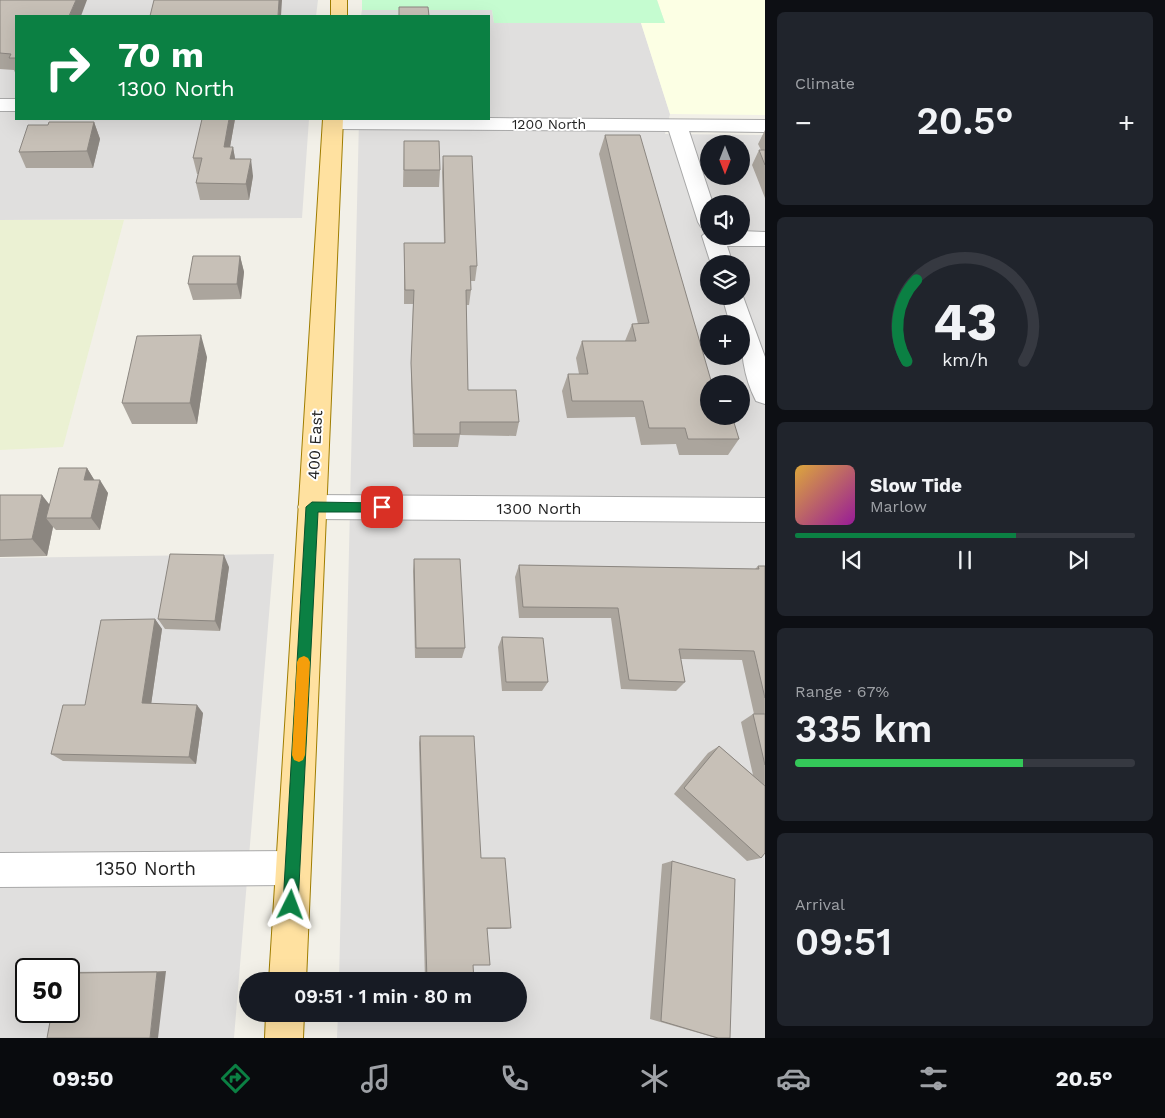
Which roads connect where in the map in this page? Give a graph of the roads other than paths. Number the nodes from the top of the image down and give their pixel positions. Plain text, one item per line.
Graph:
1 (339, 0) edge
2 (338, 15) edge
3 (0, 105) edge
4 (15, 105) edge
5 (333, 121) edge
6 (677, 125) junction
7 (765, 126) edge
8 (700, 195) edge
9 (750, 237) edge
10 (765, 239) edge
11 (736, 305) edge
12 (765, 394) edge
13 (312, 507) junction
14 (765, 510) edge
15 (293, 868) junction
16 (0, 870) edge
17 (287, 972) edge
18 (285, 1022) edge
19 (284, 1038) edge

1 - 2 main road
3 - 4 street
5 - 6 street, 1200 North
5 - 13 main road, 400 East
6 - 7 street, 1200 North
6 - 8 street
9 - 10 street
11 - 12 street
13 - 14 street, 1300 North
13 - 15 main road, 400 East
15 - 16 street, 1350 North
15 - 17 main road, 400 East
18 - 19 main road

